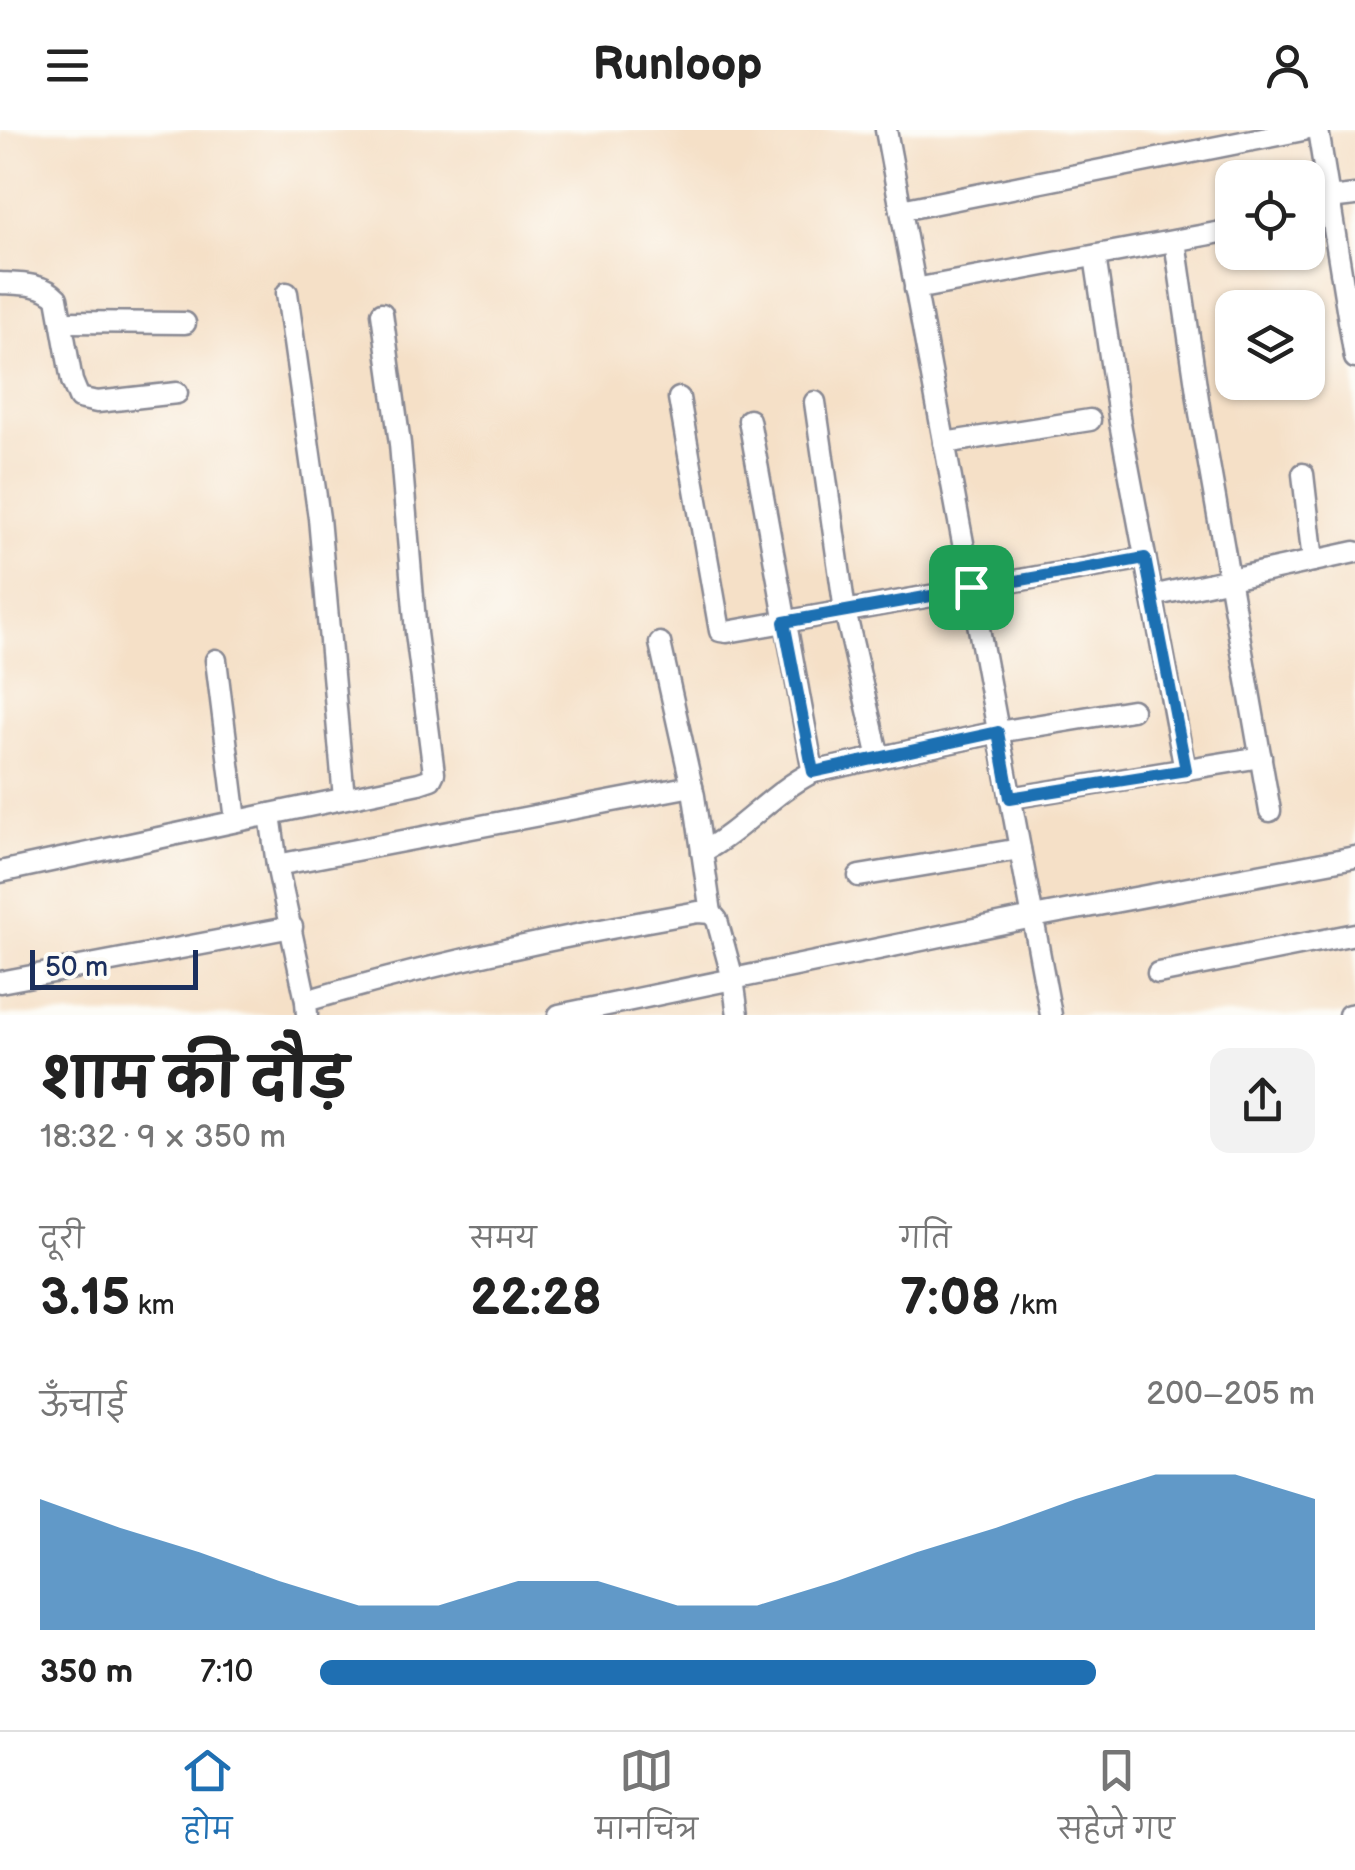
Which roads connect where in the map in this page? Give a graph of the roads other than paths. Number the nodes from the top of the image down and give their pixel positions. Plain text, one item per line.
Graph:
1 (886, 130) edge
2 (1303, 130) edge
3 (1318, 130) edge
4 (1355, 195) edge
5 (1330, 205) junction
6 (1325, 208) edge
7 (900, 210) junction
8 (1215, 233) edge
9 (1174, 241) junction
10 (1094, 256) junction
11 (1348, 277) edge
12 (0, 283) edge
13 (916, 289) junction
14 (287, 293) dead end
15 (382, 312) dead end
16 (64, 322) junction
17 (185, 323) dead end
18 (1355, 358) edge
19 (177, 393) dead end
20 (679, 398) dead end
21 (815, 402) dead end
22 (749, 420) dead end
23 (1090, 420) dead end
24 (944, 443) junction
25 (1303, 474) dead end
26 (1355, 552) edge
27 (1145, 558) junction
28 (1313, 560) junction
29 (1229, 579) junction
30 (971, 587) junction
31 (1152, 596) junction
32 (846, 611) junction
33 (784, 622) junction
34 (660, 643) dead end
35 (216, 660) dead end
36 (1132, 710) dead end
37 (998, 732) junction
38 (1261, 757) junction
39 (879, 758) junction
40 (1186, 770) junction
41 (813, 772) junction
42 (692, 786) junction
43 (344, 798) junction
44 (1010, 798) junction
45 (1270, 811) dead end
46 (270, 814) junction
47 (236, 820) junction
48 (1020, 849) junction
49 (702, 852) junction
50 (1355, 857) edge
51 (278, 865) junction
52 (0, 872) edge
53 (860, 876) dead end
54 (711, 912) junction
55 (1032, 917) junction
56 (292, 927) junction
57 (1355, 934) edge
58 (1158, 973) dead end
59 (732, 979) junction
60 (0, 982) edge
61 (306, 1008) edge
62 (559, 1015) edge
63 (738, 1015) edge
64 (1051, 1015) edge

1 - 7 street
2 - 7 street
3 - 5 street
4 - 5 street
5 - 6 street
5 - 11 street
7 - 13 street
8 - 9 street
9 - 10 street
9 - 29 street
10 - 13 street
10 - 27 street
11 - 18 street
12 - 16 street
13 - 24 street
14 - 43 street
15 - 43 street
16 - 17 street
16 - 19 street
20 - 33 street
21 - 32 street
22 - 33 street
23 - 24 street
24 - 30 street
25 - 28 street
26 - 28 street
27 - 30 street
27 - 31 street
28 - 29 street
29 - 31 street
29 - 38 street
30 - 32 street
30 - 37 street
31 - 40 street
32 - 33 street
32 - 39 street
33 - 41 street
34 - 42 street
35 - 47 street
36 - 37 street
37 - 39 street
37 - 44 street
38 - 40 street
38 - 45 street
39 - 41 street
40 - 44 street
41 - 49 street
42 - 49 street
42 - 51 street
43 - 46 street
44 - 48 street
46 - 47 street
46 - 51 street
47 - 52 street
48 - 53 street
48 - 55 street
49 - 54 street
50 - 55 street
51 - 56 street
54 - 59 street
54 - 61 street
55 - 59 street
55 - 64 street
56 - 60 street
56 - 61 street
57 - 58 street
59 - 62 street
59 - 63 street

